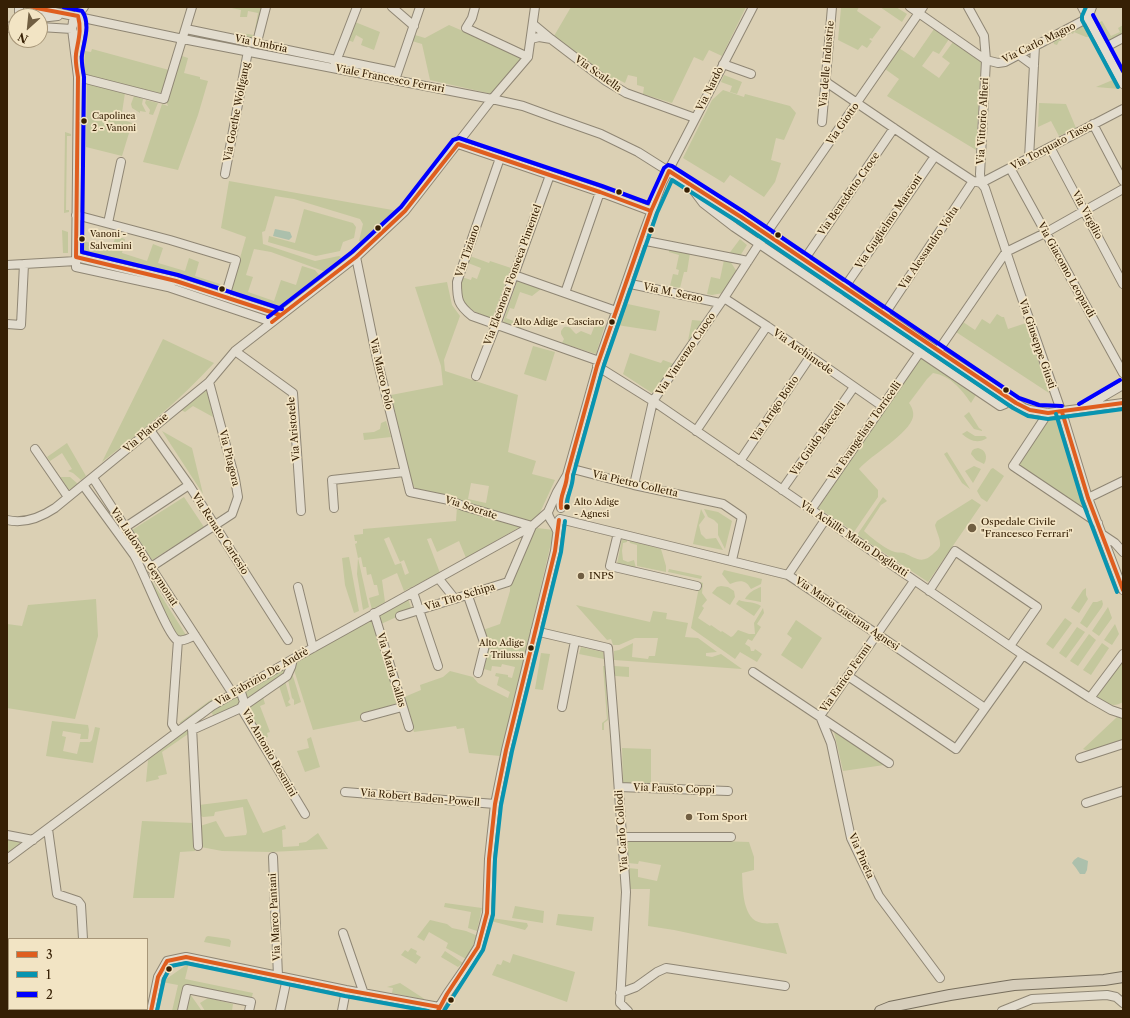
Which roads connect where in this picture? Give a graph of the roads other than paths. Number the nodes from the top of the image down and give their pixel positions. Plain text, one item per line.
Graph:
1 (32, 7) edge
2 (84, 7) edge
3 (192, 7) edge
4 (266, 7) edge
5 (357, 7) edge
6 (392, 7) edge
7 (420, 7) edge
8 (475, 7) edge
9 (535, 7) edge
10 (753, 7) edge
11 (832, 7) edge
12 (910, 7) edge
13 (1082, 7) edge
14 (1092, 7) edge
15 (971, 8) edge
16 (921, 10) edge
17 (48, 16) edge
18 (78, 16) junction
19 (1088, 18) junction
20 (533, 24) junction
21 (414, 26) junction
22 (48, 28) edge
23 (72, 29) junction
24 (186, 29) junction
25 (1123, 38) edge
26 (183, 39) junction
27 (531, 39) junction
28 (551, 39) junction
29 (257, 42) junction
30 (1035, 46) junction
31 (1104, 48) junction
32 (248, 51) junction
33 (1019, 55) junction
34 (76, 56) junction
35 (528, 57) junction
36 (336, 60) junction
37 (986, 60) junction
38 (723, 64) junction
39 (1034, 66) junction
40 (336, 68) junction
41 (751, 74) dead end
42 (78, 77) junction
43 (392, 80) junction
44 (826, 82) junction
45 (1123, 84) edge
46 (492, 98) junction
47 (857, 103) junction
48 (1123, 108) edge
49 (695, 118) junction
50 (822, 122) dead end
51 (1093, 124) junction
52 (894, 128) junction
53 (458, 144) junction
54 (1050, 147) junction
55 (934, 156) junction
56 (500, 158) junction
57 (1029, 158) junction
58 (121, 162) dead end
59 (1010, 168) junction
60 (668, 171) junction
61 (225, 174) dead end
62 (550, 175) junction
63 (1123, 181) edge
64 (977, 182) junction
65 (688, 183) junction
66 (1123, 189) edge
67 (600, 192) junction
68 (651, 211) junction
69 (1084, 211) junction
70 (76, 215) junction
71 (108, 223) junction
72 (1045, 233) junction
73 (766, 235) junction
74 (641, 240) junction
75 (759, 244) junction
76 (1006, 252) junction
77 (356, 256) junction
78 (76, 259) junction
79 (804, 260) junction
80 (748, 261) junction
81 (24, 264) junction
82 (7, 265) edge
83 (514, 275) junction
84 (626, 283) junction
85 (1123, 284) edge
86 (844, 288) junction
87 (565, 293) junction
88 (225, 297) junction
89 (838, 297) junction
90 (722, 301) junction
91 (616, 310) junction
92 (280, 315) junction
93 (884, 315) junction
94 (272, 322) junction
95 (7, 324) edge
96 (496, 325) junction
97 (767, 326) junction
98 (925, 343) junction
99 (235, 351) junction
100 (938, 351) junction
101 (920, 352) junction
102 (810, 357) junction
103 (598, 363) junction
104 (1123, 373) edge
105 (476, 376) dead end
106 (209, 382) junction
107 (1123, 385) edge
108 (854, 388) junction
109 (1010, 399) junction
110 (653, 401) junction
111 (1123, 402) edge
112 (882, 406) junction
113 (1082, 408) junction
114 (1062, 412) junction
115 (1048, 413) junction
116 (150, 430) junction
117 (696, 431) junction
118 (36, 449) dead end
119 (740, 461) junction
120 (568, 471) junction
121 (404, 472) junction
122 (92, 478) junction
123 (1123, 481) edge
124 (83, 485) junction
125 (634, 485) junction
126 (188, 486) junction
127 (782, 490) junction
128 (410, 492) joint
129 (68, 497) junction
130 (1088, 498) junction
131 (334, 508) dead end
132 (561, 509) junction
133 (810, 510) junction
134 (301, 511) dead end
135 (553, 516) junction
136 (7, 520) edge
137 (825, 520) junction
138 (1098, 522) junction
139 (578, 524) junction
140 (534, 525) junction
141 (214, 527) junction
142 (124, 528) junction
143 (618, 533) junction
144 (1102, 535) junction
145 (558, 536) junction
146 (1123, 552) edge
147 (732, 560) junction
148 (151, 567) junction
149 (788, 575) junction
150 (439, 579) junction
151 (914, 581) junction
152 (298, 586) dead end
153 (696, 586) dead end
154 (1123, 590) edge
155 (928, 591) junction
156 (413, 592) junction
157 (468, 596) junction
158 (455, 599) junction
159 (419, 610) junction
160 (374, 613) junction
161 (400, 616) dead end
162 (535, 631) junction
163 (877, 634) junction
164 (195, 635) junction
165 (178, 640) junction
166 (288, 640) dead end
167 (576, 641) junction
168 (1010, 646) junction
169 (313, 648) junction
170 (1123, 654) edge
171 (1023, 655) junction
172 (293, 659) junction
173 (438, 666) dead end
174 (753, 672) dead end
175 (478, 673) dead end
176 (848, 676) junction
177 (236, 691) junction
178 (1090, 698) junction
179 (402, 707) junction
180 (562, 707) dead end
181 (1123, 707) edge
182 (241, 708) junction
183 (985, 708) junction
184 (1112, 710) junction
185 (1123, 714) edge
186 (820, 716) junction
187 (365, 717) dead end
188 (191, 726) junction
189 (409, 727) dead end
190 (177, 732) junction
191 (1123, 744) edge
192 (1080, 758) dead end
193 (889, 763) dead end
194 (619, 787) junction
195 (728, 791) dead end
196 (1123, 791) edge
197 (345, 792) dead end
198 (1086, 803) dead end
199 (495, 804) junction
200 (305, 814) dead end
201 (48, 829) junction
202 (7, 835) edge
203 (622, 837) junction
204 (731, 837) dead end
205 (33, 840) junction
206 (198, 846) dead end
207 (273, 857) dead end
208 (7, 859) edge
209 (343, 933) dead end
210 (83, 938) edge
211 (278, 976) junction
212 (1123, 976) edge
213 (287, 978) junction
214 (940, 978) dead end
215 (1104, 980) junction
216 (1123, 982) edge
217 (785, 986) dead end
218 (346, 990) junction
219 (620, 993) junction
220 (364, 994) junction
221 (1123, 1003) edge
222 (438, 1009) edge
223 (151, 1011) edge
224 (182, 1011) edge
225 (249, 1011) edge
226 (280, 1011) edge
227 (342, 1011) edge
228 (628, 1011) edge
229 (880, 1011) edge
230 (1002, 1011) edge

1 - 18 street, Viale Francesco Ferrari
2 - 18 street
3 - 24 street
4 - 29 street
5 - 36 street
6 - 21 street
7 - 21 street
8 - 35 street
9 - 20 street
10 - 38 street, Via Nardò
11 - 44 street, Via delle Industrie
12 - 16 street, Via Carlo Magno
13 - 19 street
14 - 19 street
15 - 37 street, Via Vittorio Alfieri
16 - 37 street, Via Carlo Magno
16 - 47 street, Via Giotto
17 - 18 street, Viale Francesco Ferrari
18 - 23 street
18 - 26 street, Viale Francesco Ferrari
18 - 34 street
19 - 30 street, Via Carlo Magno
19 - 31 street
20 - 27 street
20 - 28 street, Via Scalella
21 - 43 street
22 - 23 street
23 - 34 street
24 - 26 street
24 - 29 street, Via Umbria
25 - 31 street
26 - 32 street, Viale Francesco Ferrari
26 - 42 street
27 - 28 street
27 - 35 street
28 - 49 street, Via Scalella
29 - 36 street, Via Umbria
30 - 33 street, Via Carlo Magno
30 - 39 street
31 - 45 street
32 - 40 street, Viale Francesco Ferrari
32 - 61 street, Via Goethe Wolfgang
33 - 37 street, Via Carlo Magno
33 - 39 street
34 - 42 street
35 - 46 street, Via Platone
36 - 40 street
37 - 64 street, Via Vittorio Alfieri
38 - 41 street
38 - 49 street, Via Nardò
39 - 57 street
40 - 43 street, Viale Francesco Ferrari
42 - 70 street
43 - 46 street, Viale Francesco Ferrari
44 - 47 street
44 - 50 street, Via delle Industrie
46 - 53 street, Via Platone
46 - 60 street, Viale Francesco Ferrari
47 - 52 street
47 - 73 street, Via Giotto
48 - 51 street, Via Torquato Tasso
49 - 60 street, Via Nardò
51 - 54 street, Via Torquato Tasso
51 - 63 street
52 - 55 street
52 - 79 street, Via Benedetto Croce
53 - 56 street
53 - 77 street, Via Platone
54 - 57 street, Via Torquato Tasso
54 - 69 street, Via Virgilio
55 - 64 street
55 - 86 street, Via Guglielmo Marconi
56 - 62 street
56 - 96 street, Via Tiziano
57 - 59 street, Via Torquato Tasso
58 - 71 street
59 - 64 street, Via Torquato Tasso
59 - 72 street, Via Giacomo Leopardi
60 - 65 street, Viale Francesco Ferrari
60 - 68 street, Via Nardò
62 - 67 street
62 - 83 street, Via Eleonora Fonseca Pimentel
64 - 76 street, Via Giuseppe Giusti
64 - 93 street, Via Alessandro Volta
65 - 73 street, Viale Francesco Ferrari
65 - 75 street, Viale Francesco Ferrari
66 - 69 street
67 - 68 street
67 - 87 street
68 - 74 street, Via Nardò
69 - 72 street
69 - 85 street, Via Virgilio
70 - 71 street
70 - 78 street
71 - 88 street
72 - 76 street
72 - 104 street, Via Giacomo Leopardi
73 - 75 street, Via Vincenzo Cuoco
73 - 79 street, Viale Francesco Ferrari
74 - 80 street
74 - 84 street, Via Nardò
75 - 80 street, Via Vincenzo Cuoco
75 - 89 street, Viale Francesco Ferrari
76 - 100 street
76 - 114 street, Via Giuseppe Giusti
77 - 92 street, Via Platone
77 - 121 street, Via Marco Polo
78 - 81 street
78 - 88 street
78 - 94 street
79 - 86 street, Viale Francesco Ferrari
80 - 90 street, Via Vincenzo Cuoco
81 - 82 street
81 - 95 street
83 - 87 street
83 - 96 street, Via Eleonora Fonseca Pimentel
84 - 90 street, Via M. Serao
84 - 91 street, Via Nardò
86 - 89 street, Via Guglielmo Marconi
86 - 93 street, Viale Francesco Ferrari
87 - 91 street
88 - 92 street
89 - 101 street, Viale Francesco Ferrari
90 - 97 street, Via Archimede
90 - 110 street, Via Vincenzo Cuoco
91 - 103 street, Via Nardò
92 - 94 street, Via Platone
93 - 98 street, Viale Francesco Ferrari
94 - 99 street, Via Platone
96 - 103 street, Via Tiziano
96 - 105 street, Via Eleonora Fonseca Pimentel
97 - 102 street, Via Archimede
97 - 117 street
98 - 100 street, Viale Francesco Ferrari
98 - 101 street, Via Evangelista Torricelli
99 - 106 street, Via Platone
99 - 134 street, Via Aristotele
100 - 109 street, Viale Francesco Ferrari
101 - 109 street, Viale Francesco Ferrari
101 - 112 street, Via Evangelista Torricelli
102 - 108 street, Via Archimede
102 - 119 street, Via Arrigo Boito
103 - 110 street, Via Achille Mario Dogliotti
103 - 120 street, Via Nardò
106 - 116 street, Via Platone
106 - 141 street, Via Pitagora
107 - 113 street
108 - 112 street, Via Archimede
108 - 127 street, Via Guido Baccelli
109 - 115 street, Viale Francesco Ferrari
110 - 117 street, Via Achille Mario Dogliotti
110 - 125 street, Via Vincenzo Cuoco
111 - 113 street, Viale Francesco Ferrari
112 - 133 street, Via Evangelista Torricelli
113 - 114 street, Viale Francesco Ferrari
114 - 115 street, Viale Francesco Ferrari
114 - 130 street, Via Giuseppe Giusti
115 - 138 street
116 - 122 street, Via Platone
116 - 126 street, Via Renato Cartesio
117 - 119 street, Via Achille Mario Dogliotti
118 - 129 street
119 - 127 street, Via Achille Mario Dogliotti
120 - 125 street, Via Pietro Colletta
120 - 132 street
120 - 135 street
121 - 128 street, Via Marco Polo
121 - 131 street
122 - 124 street, Via Platone
122 - 142 street, Via Ludovico Geymonat
123 - 130 street
124 - 129 street, Via Platone
124 - 165 street, Via Ludovico Geymonat
125 - 147 street, Via Pietro Colletta
126 - 141 street, Via Renato Cartesio
126 - 142 street
127 - 133 street, Via Achille Mario Dogliotti
128 - 140 street, Via Socrate
129 - 136 street, Via Platone
130 - 138 street, Via Giuseppe Giusti
132 - 135 street
132 - 135 street
132 - 139 street, Via Maria Gaetana Agnesi
133 - 137 street, Via Achille Mario Dogliotti
135 - 139 street, Via Maria Gaetana Agnesi
135 - 140 street, Via Fabrizio De Andrè
135 - 145 street
137 - 149 street
137 - 151 street, Via Achille Mario Dogliotti
138 - 144 street, Via Giuseppe Giusti
139 - 143 street, Via Maria Gaetana Agnesi
139 - 145 street
140 - 150 street, Via Fabrizio De Andrè
140 - 157 street, Via Tito Schipa
141 - 148 street, Via Pitagora
141 - 166 street, Via Renato Cartesio
142 - 148 street, Via Ludovico Geymonat
143 - 147 street, Via Maria Gaetana Agnesi
143 - 153 street
144 - 146 street
144 - 154 street, Via Giuseppe Giusti
145 - 162 street
147 - 149 street, Via Maria Gaetana Agnesi
148 - 164 street, Via Ludovico Geymonat
149 - 163 street, Via Maria Gaetana Agnesi
150 - 156 street, Via Fabrizio De Andrè
150 - 158 street
151 - 155 street, Via Achille Mario Dogliotti
151 - 163 street, Via Enrico Fermi
152 - 169 street
155 - 168 street, Via Achille Mario Dogliotti
155 - 168 street
156 - 159 street
156 - 160 street, Via Fabrizio De Andrè
157 - 158 street, Via Tito Schipa
157 - 175 street
158 - 159 street, Via Tito Schipa
159 - 161 street, Via Tito Schipa
159 - 173 street
160 - 169 street, Via Fabrizio De Andrè
160 - 179 street, Via Maria Callas
162 - 167 street
162 - 199 street
163 - 176 street, Via Enrico Fermi
163 - 183 street, Via Maria Gaetana Agnesi
164 - 165 street
164 - 177 street, Via Ludovico Geymonat
165 - 190 street
167 - 180 street
167 - 194 street, Via Carlo Collodi
168 - 171 street, Via Achille Mario Dogliotti
169 - 172 street, Via Fabrizio De Andrè
170 - 178 street
171 - 178 street, Via Achille Mario Dogliotti
171 - 183 street
172 - 177 street, Via Fabrizio De Andrè
172 - 182 street
174 - 186 street
176 - 183 street
176 - 186 street, Via Enrico Fermi
177 - 182 street, Via Antonio Rosmini
177 - 188 street, Via Fabrizio De Andrè
178 - 184 street, Via Achille Mario Dogliotti
179 - 187 street
179 - 189 street, Via Maria Callas
181 - 184 street
182 - 188 street
182 - 200 street, Via Antonio Rosmini
184 - 185 street, Via Achille Mario Dogliotti
186 - 193 street
186 - 214 street, Via Pineta
188 - 190 street, Via Fabrizio De Andrè
188 - 206 street
190 - 201 street, Via Fabrizio De Andrè
191 - 192 street
194 - 195 street, Via Fausto Coppi
194 - 203 street, Via Carlo Collodi
196 - 198 street
197 - 199 street, Via Robert Baden-Powell
199 - 222 street
201 - 205 street, Via Fabrizio De Andrè
201 - 210 street
202 - 205 street
203 - 204 street
203 - 219 street, Via Carlo Collodi
205 - 208 street, Via Fabrizio De Andrè
207 - 211 street, Via Marco Pantani
209 - 220 street
211 - 213 street
211 - 223 street
212 - 215 main road
213 - 218 street
213 - 226 street
215 - 216 main road
215 - 229 main road
217 - 219 street
218 - 220 street
218 - 227 street
219 - 228 street, Via Carlo Collodi
220 - 222 street
221 - 230 street
224 - 225 street

